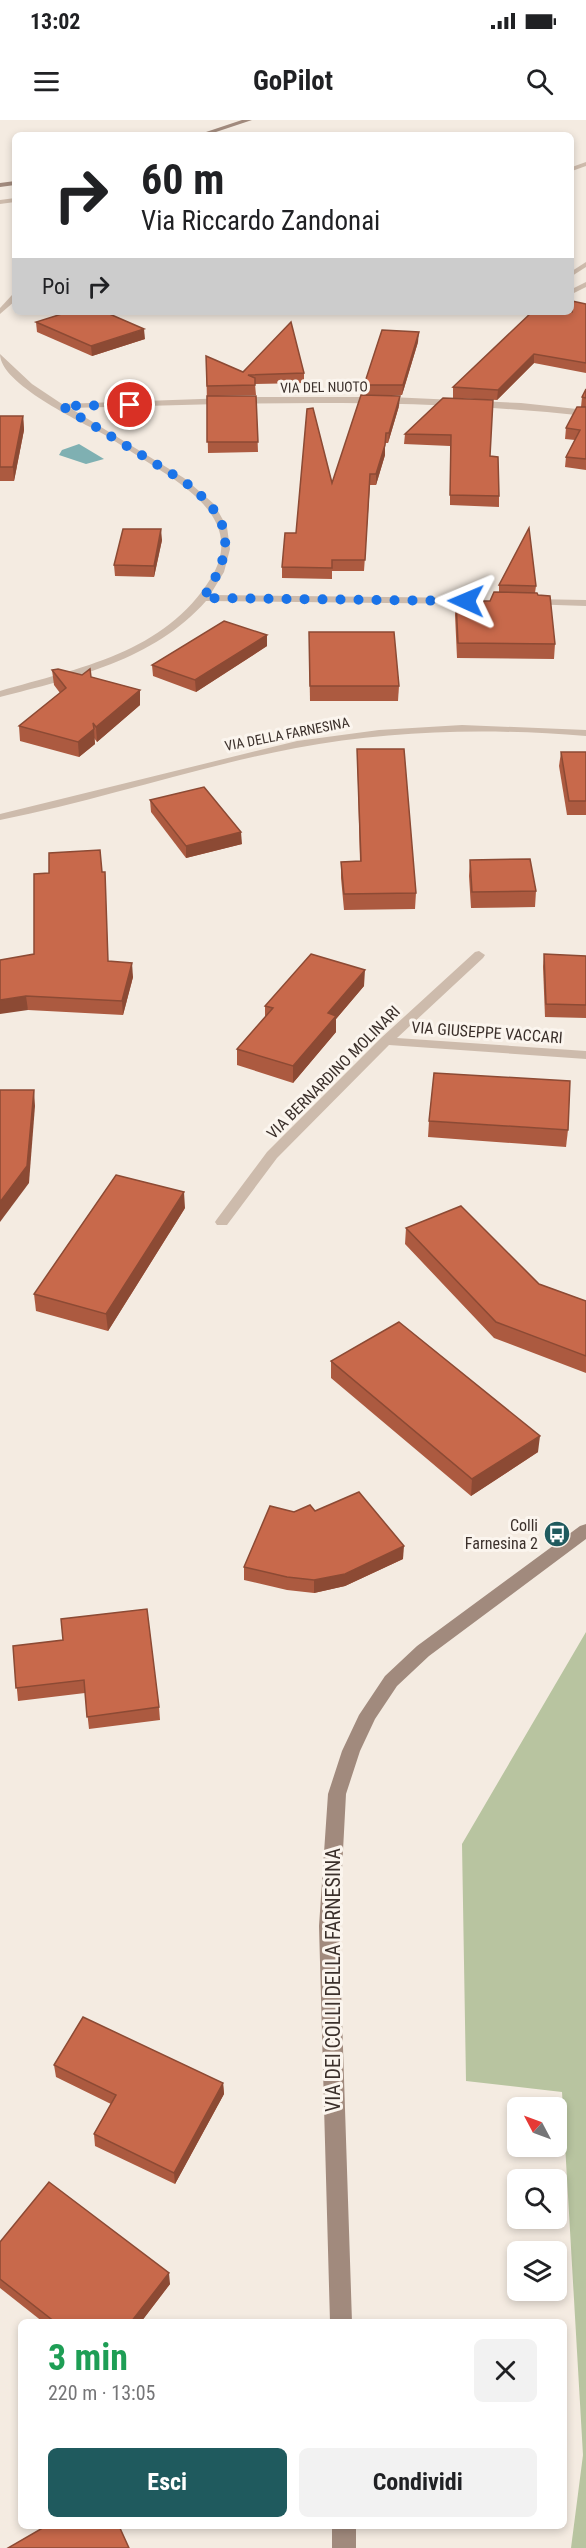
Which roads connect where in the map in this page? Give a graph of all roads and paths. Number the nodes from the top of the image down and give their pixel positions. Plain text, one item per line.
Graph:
1 (249, 120) edge
2 (210, 132) edge
3 (12, 300) edge
4 (0, 311) edge
5 (0, 356) edge
6 (62, 406) junction
7 (586, 412) edge
8 (203, 598) junction
9 (490, 602) edge
10 (514, 602) edge
11 (586, 603) edge
12 (0, 694) edge
13 (586, 733) edge
14 (0, 817) edge
15 (479, 955) dead end
16 (386, 1041) junction
17 (586, 1055) edge
18 (222, 1222) dead end
19 (586, 1530) edge
20 (341, 2319) edge
21 (344, 2529) edge
22 (344, 2548) edge

1 - 2 street
3 - 4 street
5 - 6 street
6 - 7 street, VIA DEL NUOTO
6 - 8 street
8 - 9 street
8 - 12 street
10 - 11 street
13 - 14 street, VIA DELLA FARNESINA
15 - 16 street, VIA BERNARDINO MOLINARI
16 - 17 street, VIA GIUSEPPE VACCARI
16 - 18 street, VIA BERNARDINO MOLINARI
19 - 20 street, VIA DEI COLLI DELLA FARNESINA
21 - 22 street

